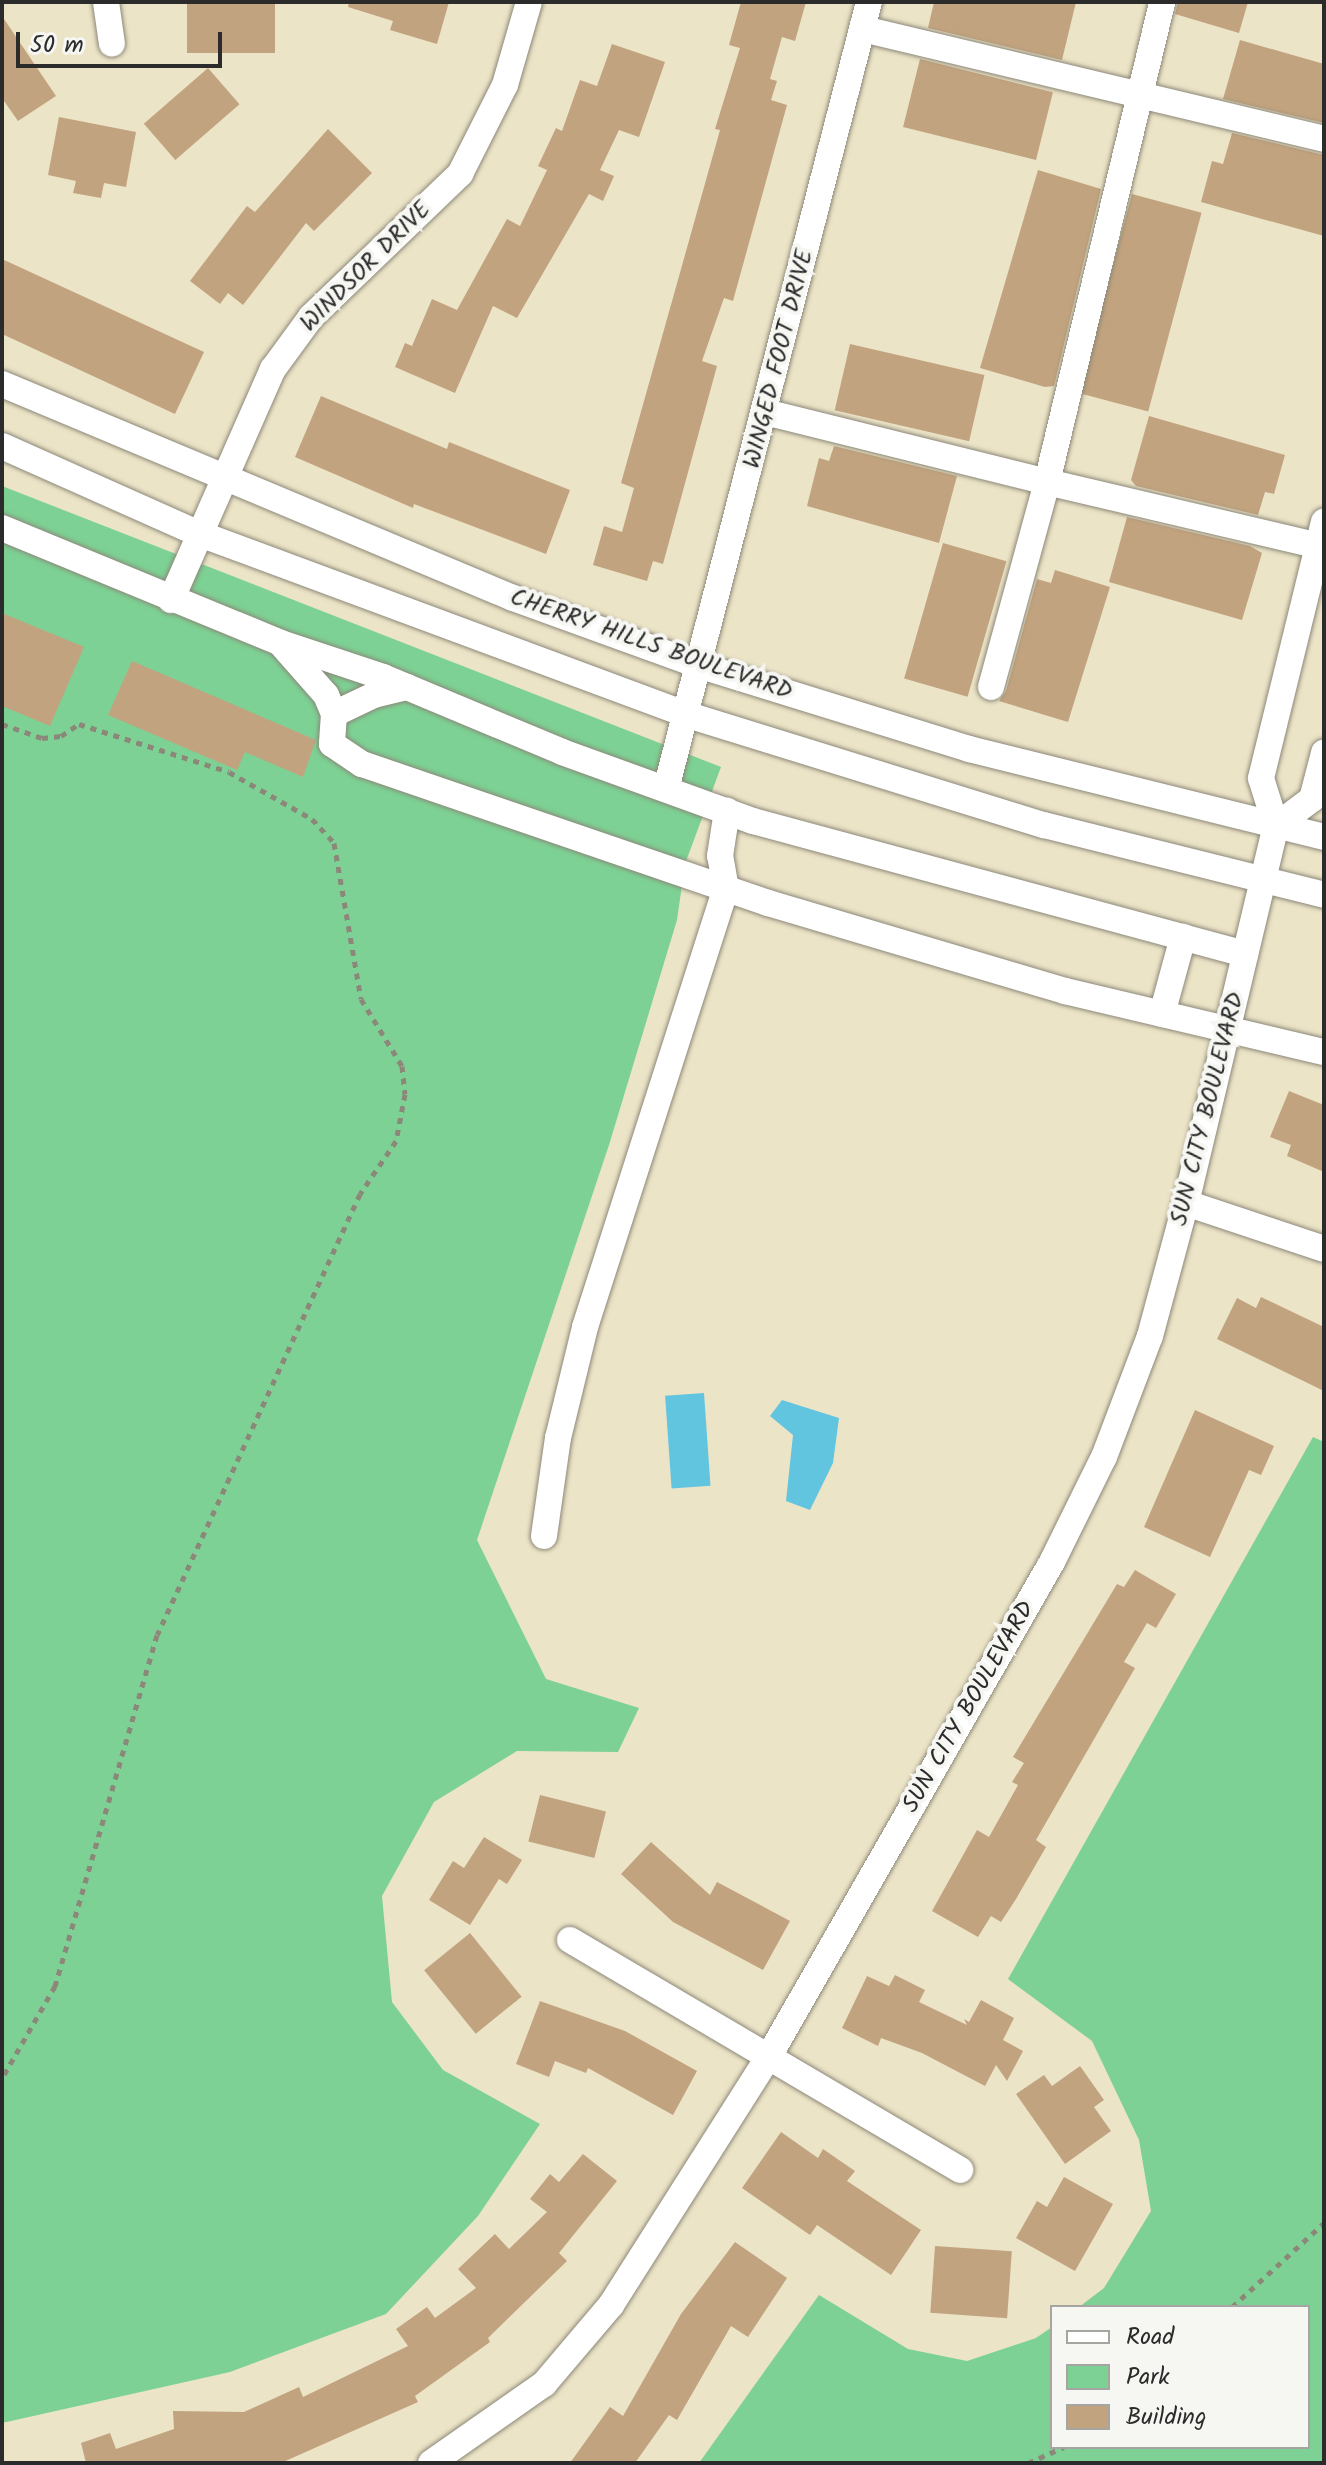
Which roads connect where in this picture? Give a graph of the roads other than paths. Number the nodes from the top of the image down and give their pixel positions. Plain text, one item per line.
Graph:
1 (106, 2) edge
2 (529, 2) edge
3 (869, 2) edge
4 (1162, 2) edge
5 (863, 29) junction
6 (112, 44) dead end
7 (1140, 97) junction
8 (1324, 139) edge
9 (2, 384) edge
10 (765, 412) junction
11 (2, 446) edge
12 (225, 482) junction
13 (1047, 482) junction
14 (1324, 522) edge
15 (2, 528) edge
16 (200, 534) junction
17 (1321, 548) edge
18 (171, 600) junction
19 (281, 643) junction
20 (701, 666) junction
21 (407, 687) junction
22 (991, 687) dead end
23 (334, 714) junction
24 (688, 715) junction
25 (1324, 753) edge
26 (666, 789) junction
27 (727, 811) junction
28 (1276, 826) junction
29 (1324, 837) edge
30 (1262, 882) junction
31 (726, 889) junction
32 (1324, 895) edge
33 (1183, 937) junction
34 (1245, 954) junction
35 (1162, 1014) junction
36 (1227, 1030) junction
37 (1324, 1052) edge
38 (1186, 1203) junction
39 (1324, 1249) edge
40 (544, 1536) dead end
41 (570, 1940) dead end
42 (768, 2058) junction
43 (960, 2170) dead end
44 (431, 2463) edge

1 - 6 street
2 - 12 street, WINDSOR DRIVE
3 - 5 street, WINGED FOOT DRIVE
4 - 7 street
5 - 7 street
5 - 10 street, WINGED FOOT DRIVE
7 - 8 street
7 - 13 street
9 - 12 street, CHERRY HILLS BOULEVARD
10 - 13 street
10 - 20 street, WINGED FOOT DRIVE
11 - 16 street
12 - 16 street, WINDSOR DRIVE
12 - 20 street, CHERRY HILLS BOULEVARD
13 - 17 street
13 - 22 street
14 - 17 street
15 - 18 street
16 - 18 street, WINDSOR DRIVE
16 - 24 street
17 - 28 street
18 - 19 street
19 - 21 street
19 - 23 street
20 - 24 street, WINGED FOOT DRIVE
20 - 28 street, CHERRY HILLS BOULEVARD
21 - 23 street
21 - 26 street
23 - 31 street
24 - 26 street, WINGED FOOT DRIVE
24 - 30 street
25 - 28 street
26 - 27 street
27 - 31 street
27 - 33 street
28 - 29 street, CHERRY HILLS BOULEVARD
28 - 30 street, SUN CITY BOULEVARD
30 - 32 street
30 - 34 street, SUN CITY BOULEVARD
31 - 35 street
31 - 40 street
33 - 34 street
33 - 35 street
34 - 36 street, SUN CITY BOULEVARD
35 - 36 street
36 - 37 street
36 - 38 street, SUN CITY BOULEVARD
38 - 39 street
38 - 42 street, SUN CITY BOULEVARD
41 - 42 street
42 - 43 street
42 - 44 street, SUN CITY BOULEVARD

